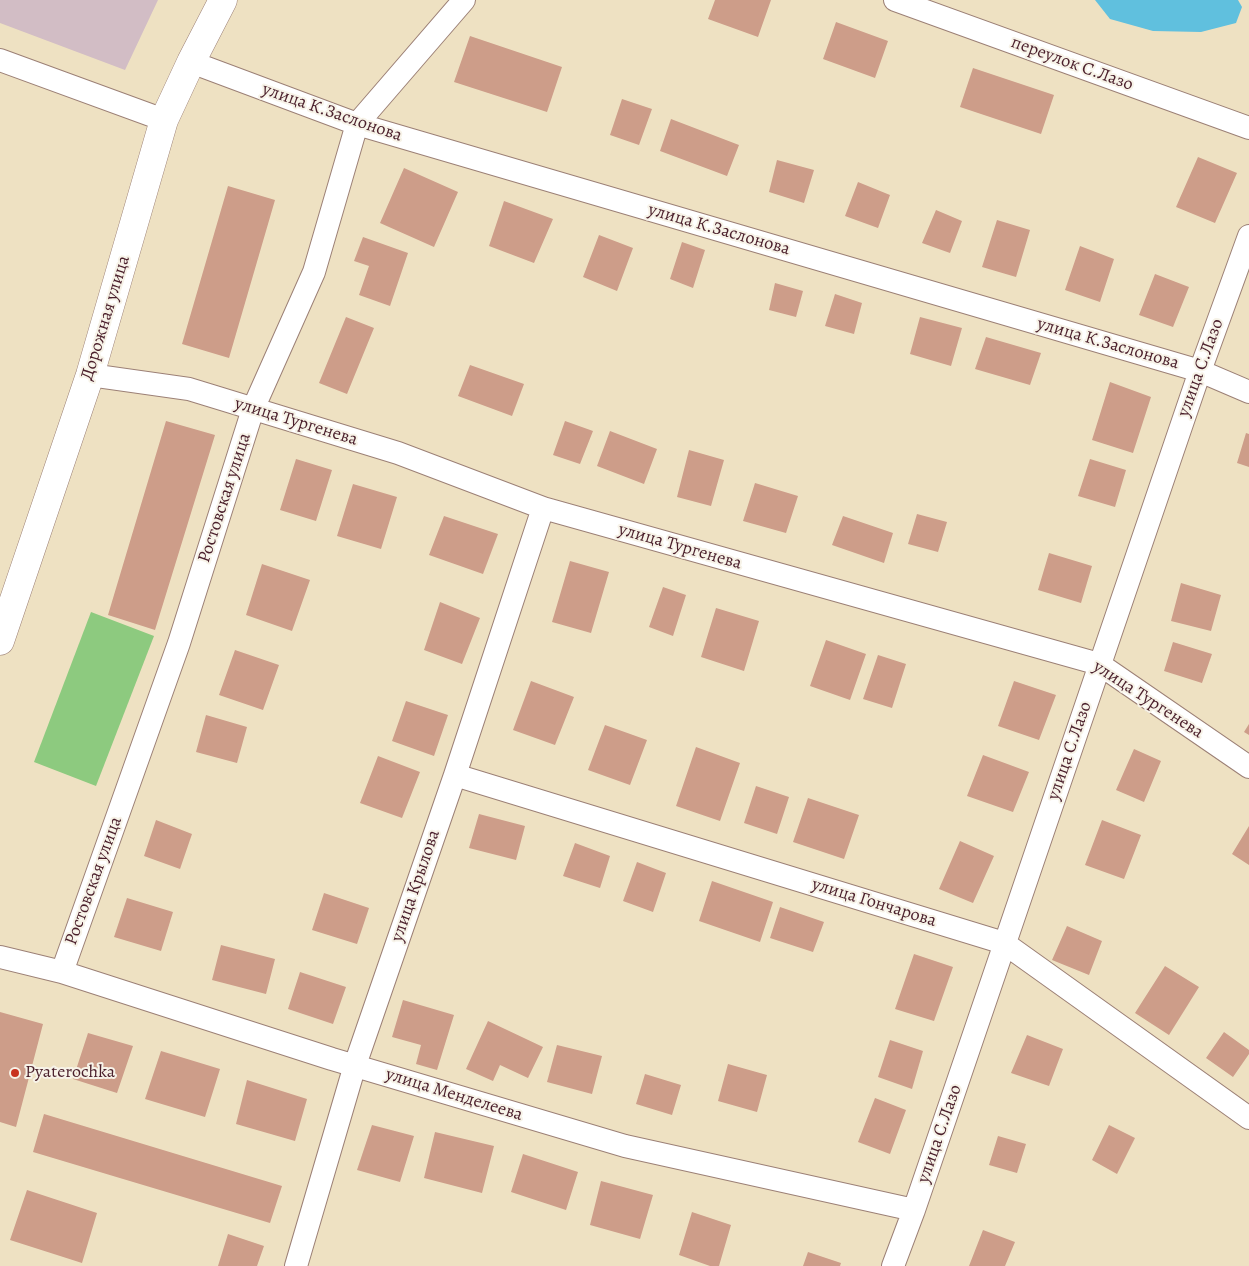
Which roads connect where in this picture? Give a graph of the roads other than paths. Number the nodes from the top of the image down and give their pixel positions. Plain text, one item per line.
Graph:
1 (223, 0) edge
2 (464, 0) edge
3 (896, 0) edge
4 (0, 60) edge
5 (191, 62) junction
6 (164, 120) junction
7 (357, 124) junction
8 (1249, 128) edge
9 (1249, 236) edge
10 (1200, 371) junction
11 (90, 375) junction
12 (1249, 392) edge
13 (254, 408) junction
14 (543, 508) junction
15 (0, 641) edge
16 (1099, 664) junction
17 (1249, 767) edge
18 (455, 775) junction
19 (1004, 943) junction
20 (0, 958) edge
21 (62, 972) junction
22 (355, 1065) junction
23 (1249, 1118) edge
24 (914, 1210) junction
25 (296, 1266) edge
26 (893, 1266) edge

1 - 5 street, Дорожная улица
2 - 7 street, Ростовская улица
3 - 8 street, переулок С.Лазо
4 - 6 street
5 - 6 street, Дорожная улица
5 - 7 street, улица К.Заслонова
6 - 11 street, Дорожная улица
7 - 10 street, улица К.Заслонова
7 - 13 street, Ростовская улица
9 - 10 street, улица С.Лазо
10 - 12 street, улица К.Заслонова
10 - 16 street, улица С.Лазо
11 - 13 street, улица Тургенева
11 - 15 street, Дорожная улица
13 - 14 street, улица Тургенева
13 - 21 street, Ростовская улица
14 - 16 street, улица Тургенева
14 - 18 street, улица Крылова
16 - 17 street, улица Тургенева
16 - 19 street, улица С.Лазо
18 - 19 street, улица Гончарова
18 - 22 street, улица Крылова
19 - 23 street, улица Гончарова
19 - 24 street, улица С.Лазо
20 - 21 street, улица Менделеева
21 - 22 street, улица Менделеева
22 - 24 street, улица Менделеева
22 - 25 street, улица Крылова
24 - 26 street, улица С.Лазо

